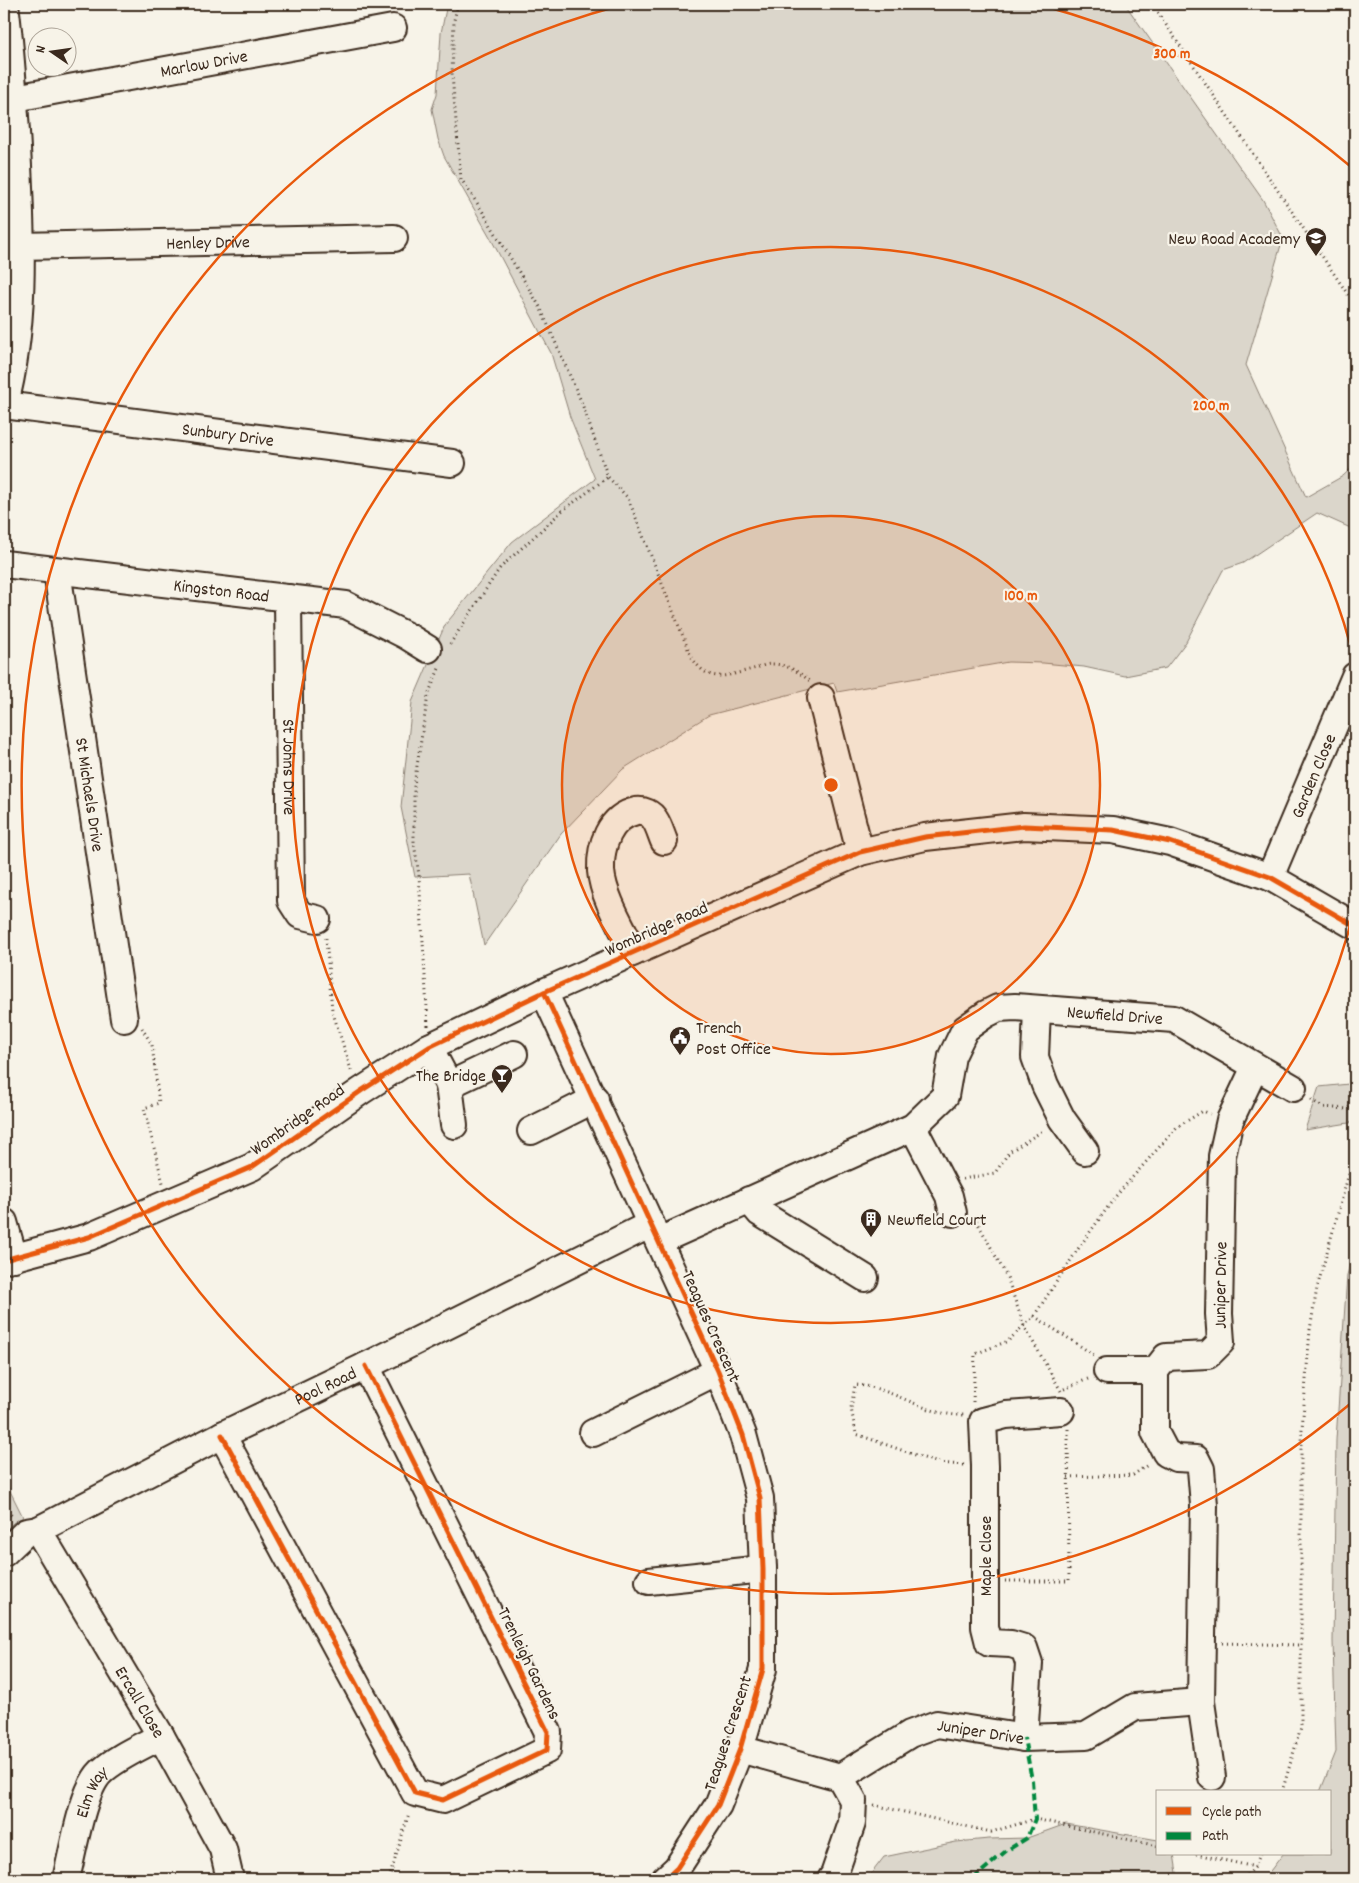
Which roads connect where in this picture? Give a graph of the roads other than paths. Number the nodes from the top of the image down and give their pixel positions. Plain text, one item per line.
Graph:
1 (5, 4) edge
2 (393, 28) dead end
3 (15, 98) junction
4 (12, 210) edge
5 (394, 238) dead end
6 (20, 246) junction
7 (4, 406) edge
8 (452, 463) dead end
9 (4, 564) edge
10 (57, 571) junction
11 (288, 598) junction
12 (439, 653) road end
13 (1355, 676) edge
14 (822, 698) road end
15 (664, 841) dead end
16 (860, 852) junction
17 (1270, 877) junction
18 (317, 919) road end
19 (1355, 926) edge
20 (634, 952) junction
21 (544, 992) junction
22 (1037, 1008) junction
23 (124, 1019) road end
24 (431, 1046) junction
25 (514, 1054) dead end
26 (1255, 1067) junction
27 (449, 1085) junction
28 (1293, 1088) road end
29 (594, 1099) junction
30 (454, 1125) dead end
31 (913, 1126) junction
32 (531, 1131) dead end
33 (1085, 1151) dead end
34 (757, 1191) junction
35 (964, 1214) road end
36 (4, 1222) edge
37 (655, 1232) junction
38 (9, 1259) edge
39 (865, 1278) dead end
40 (366, 1366) junction
41 (718, 1371) junction
42 (1107, 1371) road end
43 (1155, 1371) junction
44 (1061, 1401) road end
45 (593, 1433) dead end
46 (222, 1435) junction
47 (38, 1530) junction
48 (4, 1554) edge
49 (763, 1569) junction
50 (649, 1581) dead end
51 (1202, 1702) junction
52 (161, 1736) junction
53 (1024, 1738) junction
54 (740, 1748) junction
55 (840, 1777) junction
56 (1212, 1777) dead end
57 (66, 1879) edge
58 (230, 1879) edge
59 (665, 1879) edge
60 (831, 1879) edge

1 - 3 street
2 - 3 street, Marlow Drive
3 - 4 street
4 - 6 street
5 - 6 street, Henley Drive
6 - 7 street
7 - 8 street, Sunbury Drive
9 - 10 street, Kingston Road
10 - 11 street, Kingston Road
10 - 23 street, St Michaels Drive
11 - 12 street, Kingston Road
11 - 18 street, St Johns Drive
13 - 17 street, Garden Close
14 - 16 street
15 - 20 street
16 - 17 street, Wombridge Road
16 - 20 street, Wombridge Road
17 - 19 street, Wombridge Road
20 - 21 street, Wombridge Road
21 - 24 street, Wombridge Road
21 - 29 street, Teagues Crescent
22 - 26 street, Newfield Drive
22 - 31 street, Newfield Drive
22 - 33 street
24 - 27 street
24 - 38 street, Wombridge Road
25 - 27 street
26 - 28 street, Newfield Drive
26 - 43 street, Juniper Drive
27 - 30 street
29 - 32 street
29 - 37 street, Teagues Crescent
31 - 34 street, Newfield Drive
31 - 35 street
34 - 37 street, Newfield Drive
34 - 39 street
36 - 38 street
37 - 40 street, Pool Road
37 - 41 street, Teagues Crescent
40 - 46 street, Pool Road
40 - 46 street, Trenleigh Gardens
41 - 45 street, Teagues Crescent
41 - 49 street, Teagues Crescent
42 - 43 street
43 - 51 street
44 - 53 street, Maple Close
46 - 47 street, Pool Road
47 - 48 street, Pool Road
47 - 52 street, Ercall Close
49 - 50 street
49 - 54 street, Teagues Crescent
51 - 53 street, Juniper Drive
51 - 56 street
52 - 57 street, Elm Way
52 - 58 street, Ercall Close
53 - 55 street, Juniper Drive
54 - 55 street
54 - 59 street, Teagues Crescent
55 - 60 street

